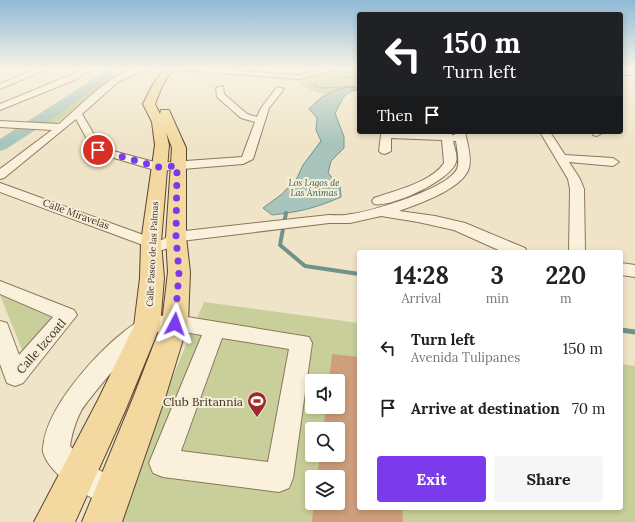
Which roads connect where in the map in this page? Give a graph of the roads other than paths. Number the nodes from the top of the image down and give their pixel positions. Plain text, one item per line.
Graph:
1 (33, 93) edge
2 (100, 93) edge
3 (154, 93) edge
4 (220, 93) edge
5 (277, 93) edge
6 (0, 107) edge
7 (77, 113) junction
8 (259, 120) junction
9 (0, 124) edge
10 (60, 127) junction
11 (447, 134) edge
12 (546, 134) edge
13 (460, 135) edge
14 (385, 151) dead end
15 (561, 158) junction
16 (614, 162) dead end
17 (168, 166) junction
18 (0, 175) edge
19 (0, 187) edge
20 (364, 205) junction
21 (380, 212) junction
22 (329, 219) junction
23 (176, 237) junction
24 (151, 242) junction
25 (512, 250) edge
26 (576, 250) edge
27 (623, 269) edge
28 (635, 271) edge
29 (0, 287) edge
30 (175, 324) junction
31 (148, 326) junction
32 (0, 329) edge
33 (215, 329) junction
34 (78, 474) junction
35 (113, 493) junction
36 (54, 522) edge
37 (102, 522) edge

1 - 6 street
2 - 7 street
3 - 17 main road, Calle Paseo de las Palmas
4 - 8 street
5 - 8 street
7 - 10 street
7 - 17 street
8 - 17 street
9 - 10 street
10 - 18 street
11 - 13 street
11 - 14 street
11 - 20 street
12 - 15 street
13 - 21 street
15 - 16 street
15 - 26 street
17 - 23 main road, Calle Paseo de las Palmas
17 - 24 main road, Calle Paseo de las Palmas
19 - 24 street, Calle Miravelas
20 - 21 street
20 - 22 street
21 - 22 street
21 - 25 street
22 - 23 street
23 - 24 street, Calle Miravelas
23 - 30 main road, Calle Paseo de las Palmas
24 - 31 main road, Calle Paseo de las Palmas
27 - 28 street
29 - 32 street, Calle Izcoatl
30 - 31 street
30 - 33 street
30 - 35 main road, Calle Paseo de las Palmas
31 - 34 main road, Calle Paseo de las Palmas
31 - 34 street
33 - 33 street
34 - 35 street
34 - 36 main road, Calle Paseo de las Palmas
35 - 37 main road, Calle Paseo de las Palmas

